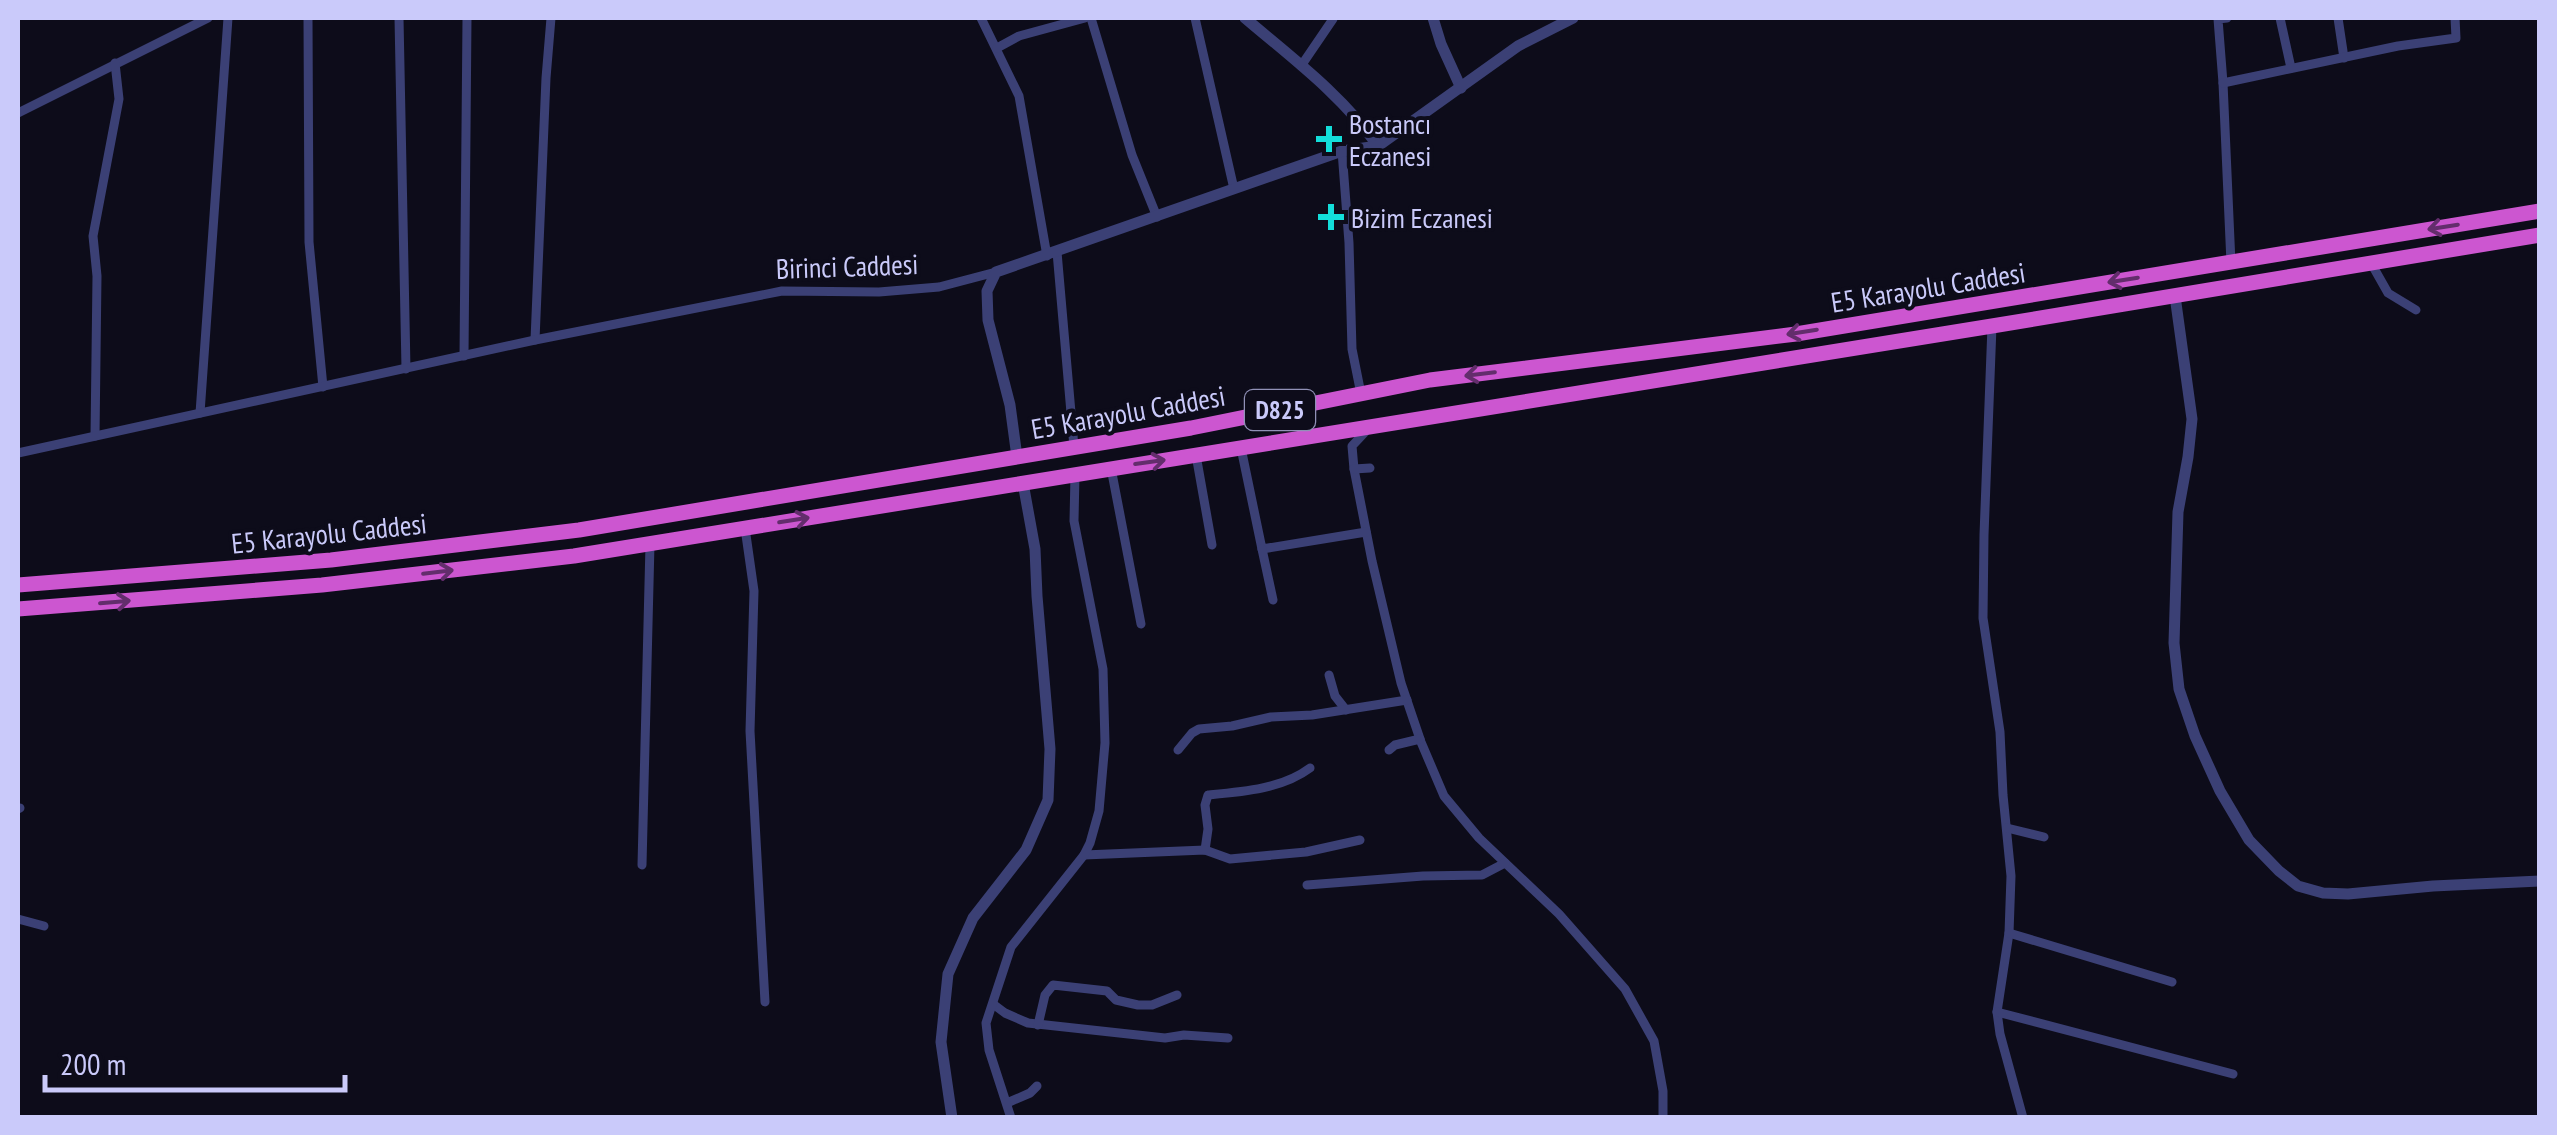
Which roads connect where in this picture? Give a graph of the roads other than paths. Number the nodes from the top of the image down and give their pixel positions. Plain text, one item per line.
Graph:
1 (208, 18) edge
2 (228, 18) edge
3 (308, 18) edge
4 (399, 18) edge
5 (467, 18) edge
6 (552, 18) edge
7 (982, 18) edge
8 (1088, 18) edge
9 (1195, 18) edge
10 (1245, 18) edge
11 (1433, 18) edge
12 (1572, 18) edge
13 (2227, 18) edge
14 (2280, 18) edge
15 (2338, 18) edge
16 (2455, 18) edge
17 (1333, 19) edge
18 (997, 48) junction
19 (2344, 58) junction
20 (114, 63) junction
21 (1301, 66) junction
22 (2290, 68) junction
23 (2224, 84) junction
24 (1461, 88) junction
25 (18, 113) edge
26 (1378, 146) junction
27 (1342, 151) junction
28 (1234, 189) junction
29 (2540, 211) edge
30 (1158, 216) junction
31 (2540, 235) edge
32 (1052, 254) junction
33 (2231, 262) junction
34 (2371, 263) junction
35 (996, 272) junction
36 (2175, 296) junction
37 (2416, 310) dead end
38 (1992, 326) junction
39 (535, 340) junction
40 (464, 356) junction
41 (406, 368) junction
42 (322, 387) junction
43 (1368, 392) junction
44 (1338, 398) junction
45 (200, 413) junction
46 (1375, 426) junction
47 (1343, 432) junction
48 (96, 436) junction
49 (1074, 448) junction
50 (1241, 448) junction
51 (18, 452) edge
52 (1196, 455) junction
53 (1017, 457) junction
54 (1111, 468) junction
55 (1370, 468) dead end
56 (1354, 469) junction
57 (1076, 474) junction
58 (1023, 483) junction
59 (745, 528) junction
60 (1366, 532) junction
61 (650, 544) junction
62 (1212, 544) dead end
63 (1262, 549) junction
64 (18, 585) edge
65 (1273, 600) dead end
66 (18, 610) edge
67 (1141, 624) dead end
68 (1329, 676) dead end
69 (1407, 700) junction
70 (1346, 710) junction
71 (1420, 739) junction
72 (1178, 750) dead end
73 (1389, 750) dead end
74 (1310, 768) dead end
75 (2019, 802) dead end
76 (2004, 804) junction
77 (2007, 828) junction
78 (2044, 837) dead end
79 (1360, 840) dead end
80 (1205, 850) junction
81 (1084, 855) junction
82 (1506, 863) junction
83 (642, 865) dead end
84 (2540, 880) edge
85 (1307, 884) dead end
86 (18, 919) edge
87 (44, 926) dead end
88 (2009, 933) junction
89 (2172, 982) dead end
90 (1178, 995) dead end
91 (765, 1002) dead end
92 (993, 1004) junction
93 (1997, 1012) junction
94 (1038, 1024) junction
95 (1228, 1038) dead end
96 (2233, 1074) dead end
97 (1037, 1086) dead end
98 (1007, 1104) junction
99 (952, 1118) edge
100 (1012, 1118) edge
101 (1662, 1118) edge
102 (2024, 1118) edge

1 - 20 street
2 - 45 street
3 - 42 street
4 - 41 street
5 - 40 street
6 - 39 street
7 - 18 street
8 - 18 street
8 - 30 street
9 - 28 street
10 - 21 street
11 - 24 street
12 - 24 street, Birinci Caddesi
13 - 23 street
14 - 22 street
15 - 19 street
16 - 19 street
17 - 21 street
18 - 32 street
19 - 22 street
20 - 25 street
20 - 48 street
21 - 26 street
22 - 23 street
23 - 33 street
24 - 26 street, Birinci Caddesi
26 - 27 street, Birinci Caddesi
27 - 28 street, Birinci Caddesi
27 - 43 street
28 - 30 street, Birinci Caddesi
29 -> 33 highway, E5 Karayolu Caddesi / D825
30 - 32 street, Birinci Caddesi
31 - 34 highway, E5 Karayolu Caddesi / D825
32 - 35 street, Birinci Caddesi
32 - 49 street
33 -> 43 highway, E5 Karayolu Caddesi / D825
34 - 36 highway, E5 Karayolu Caddesi / D825
34 - 37 street
35 - 39 street, Birinci Caddesi
35 - 53 street
36 - 38 highway, E5 Karayolu Caddesi / D825
36 - 84 street
38 - 46 highway, E5 Karayolu Caddesi / D825
38 - 76 street
39 - 40 street, Birinci Caddesi
40 - 41 street, Birinci Caddesi
41 - 42 street, Birinci Caddesi
42 - 45 street, Birinci Caddesi
43 - 44 highway, E5 Karayolu Caddesi / D825
43 - 46 highway
44 - 47 highway
44 - 49 highway, E5 Karayolu Caddesi / D825
45 - 48 street, Birinci Caddesi
46 - 47 highway, E5 Karayolu Caddesi / D825
46 - 56 street
47 - 50 highway, E5 Karayolu Caddesi / D825
48 - 51 street, Birinci Caddesi
49 - 53 highway, E5 Karayolu Caddesi / D825
50 - 52 highway, E5 Karayolu Caddesi / D825
50 - 63 street
54 -> 52 highway, E5 Karayolu Caddesi / D825
52 - 62 street
53 - 64 highway, E5 Karayolu Caddesi / D825
54 - 57 highway, E5 Karayolu Caddesi / D825
54 - 67 street
55 - 56 street
56 - 60 street
57 - 58 highway, E5 Karayolu Caddesi / D825
57 - 81 street
59 -> 58 highway, E5 Karayolu Caddesi / D825
58 - 99 street
59 - 61 highway, E5 Karayolu Caddesi / D825
59 - 91 street
60 - 63 street
60 - 69 street
66 -> 61 highway, E5 Karayolu Caddesi / D825
61 - 83 street
63 - 65 street
68 - 70 street
69 - 70 street
69 - 71 street
70 - 72 street
71 - 73 street
71 - 82 street
74 - 80 street
75 - 76 street
76 - 77 street
77 - 78 street
77 - 88 street
79 - 80 street
80 - 81 street
81 - 92 street
82 - 85 street
82 - 101 street
86 - 87 street
88 - 89 street
88 - 93 street
90 - 94 street
92 - 94 street
92 - 98 street
93 - 96 street
93 - 102 street
94 - 95 street
97 - 98 street
98 - 100 street

